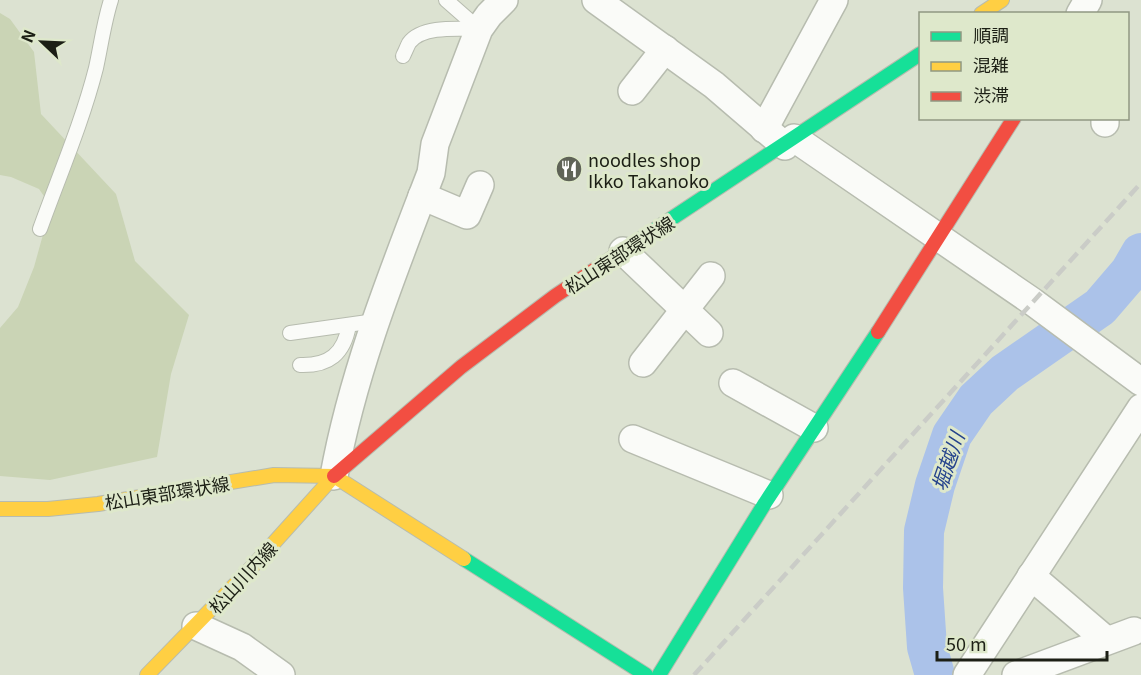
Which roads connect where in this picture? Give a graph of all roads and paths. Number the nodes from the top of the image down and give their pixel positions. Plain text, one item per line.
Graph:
1 (111, 0) edge
2 (446, 0) edge
3 (504, 0) edge
4 (596, 0) edge
5 (834, 0) edge
6 (1002, 0) edge
7 (984, 12) edge
8 (479, 29) junction
9 (664, 50) junction
10 (919, 55) edge
11 (403, 56) dead end
12 (632, 92) dead end
13 (1013, 120) edge
14 (764, 129) junction
15 (790, 142) junction
16 (480, 185) dead end
17 (422, 196) junction
18 (40, 229) dead end
19 (939, 238) junction
20 (623, 251) junction
21 (711, 276) dead end
22 (685, 310) junction
23 (375, 321) junction
24 (349, 325) junction
25 (290, 333) dead end
26 (709, 333) dead end
27 (643, 363) dead end
28 (300, 365) dead end
29 (733, 382) dead end
30 (1141, 382) edge
31 (1141, 408) edge
32 (814, 428) junction
33 (633, 439) dead end
34 (334, 476) junction
35 (770, 495) junction
36 (0, 509) edge
37 (1031, 576) junction
38 (196, 626) junction
39 (1134, 631) dead end
40 (1106, 640) junction
41 (147, 675) edge
42 (281, 675) edge
43 (646, 675) edge
44 (659, 675) edge
45 (967, 675) edge
46 (1016, 675) edge

1 - 18 lane
2 - 8 lane
3 - 8 street
4 - 9 street
5 - 14 street
6 - 7 main road
8 - 11 lane
8 - 17 street
9 - 12 street
9 - 14 street
10 - 15 main road, 松山東部環状線
13 - 19 main road
14 - 15 street
15 - 19 street
15 - 20 main road, 松山東部環状線
16 - 17 street
17 - 23 street
19 - 30 street
19 - 32 main road
20 - 22 street
20 - 34 main road, 松山東部環状線
21 - 22 street
22 - 26 street
22 - 27 street
23 - 24 lane
23 - 34 street
24 - 25 lane
24 - 28 lane
29 - 32 street
31 - 37 street
32 - 35 main road
33 - 35 street
34 - 36 main road, 松山東部環状線
34 - 38 main road, 松山川内線
34 - 43 main road
35 - 44 main road
37 - 40 street
37 - 45 street
38 - 41 main road, 松山川内線
38 - 42 street
39 - 40 street
40 - 46 street

